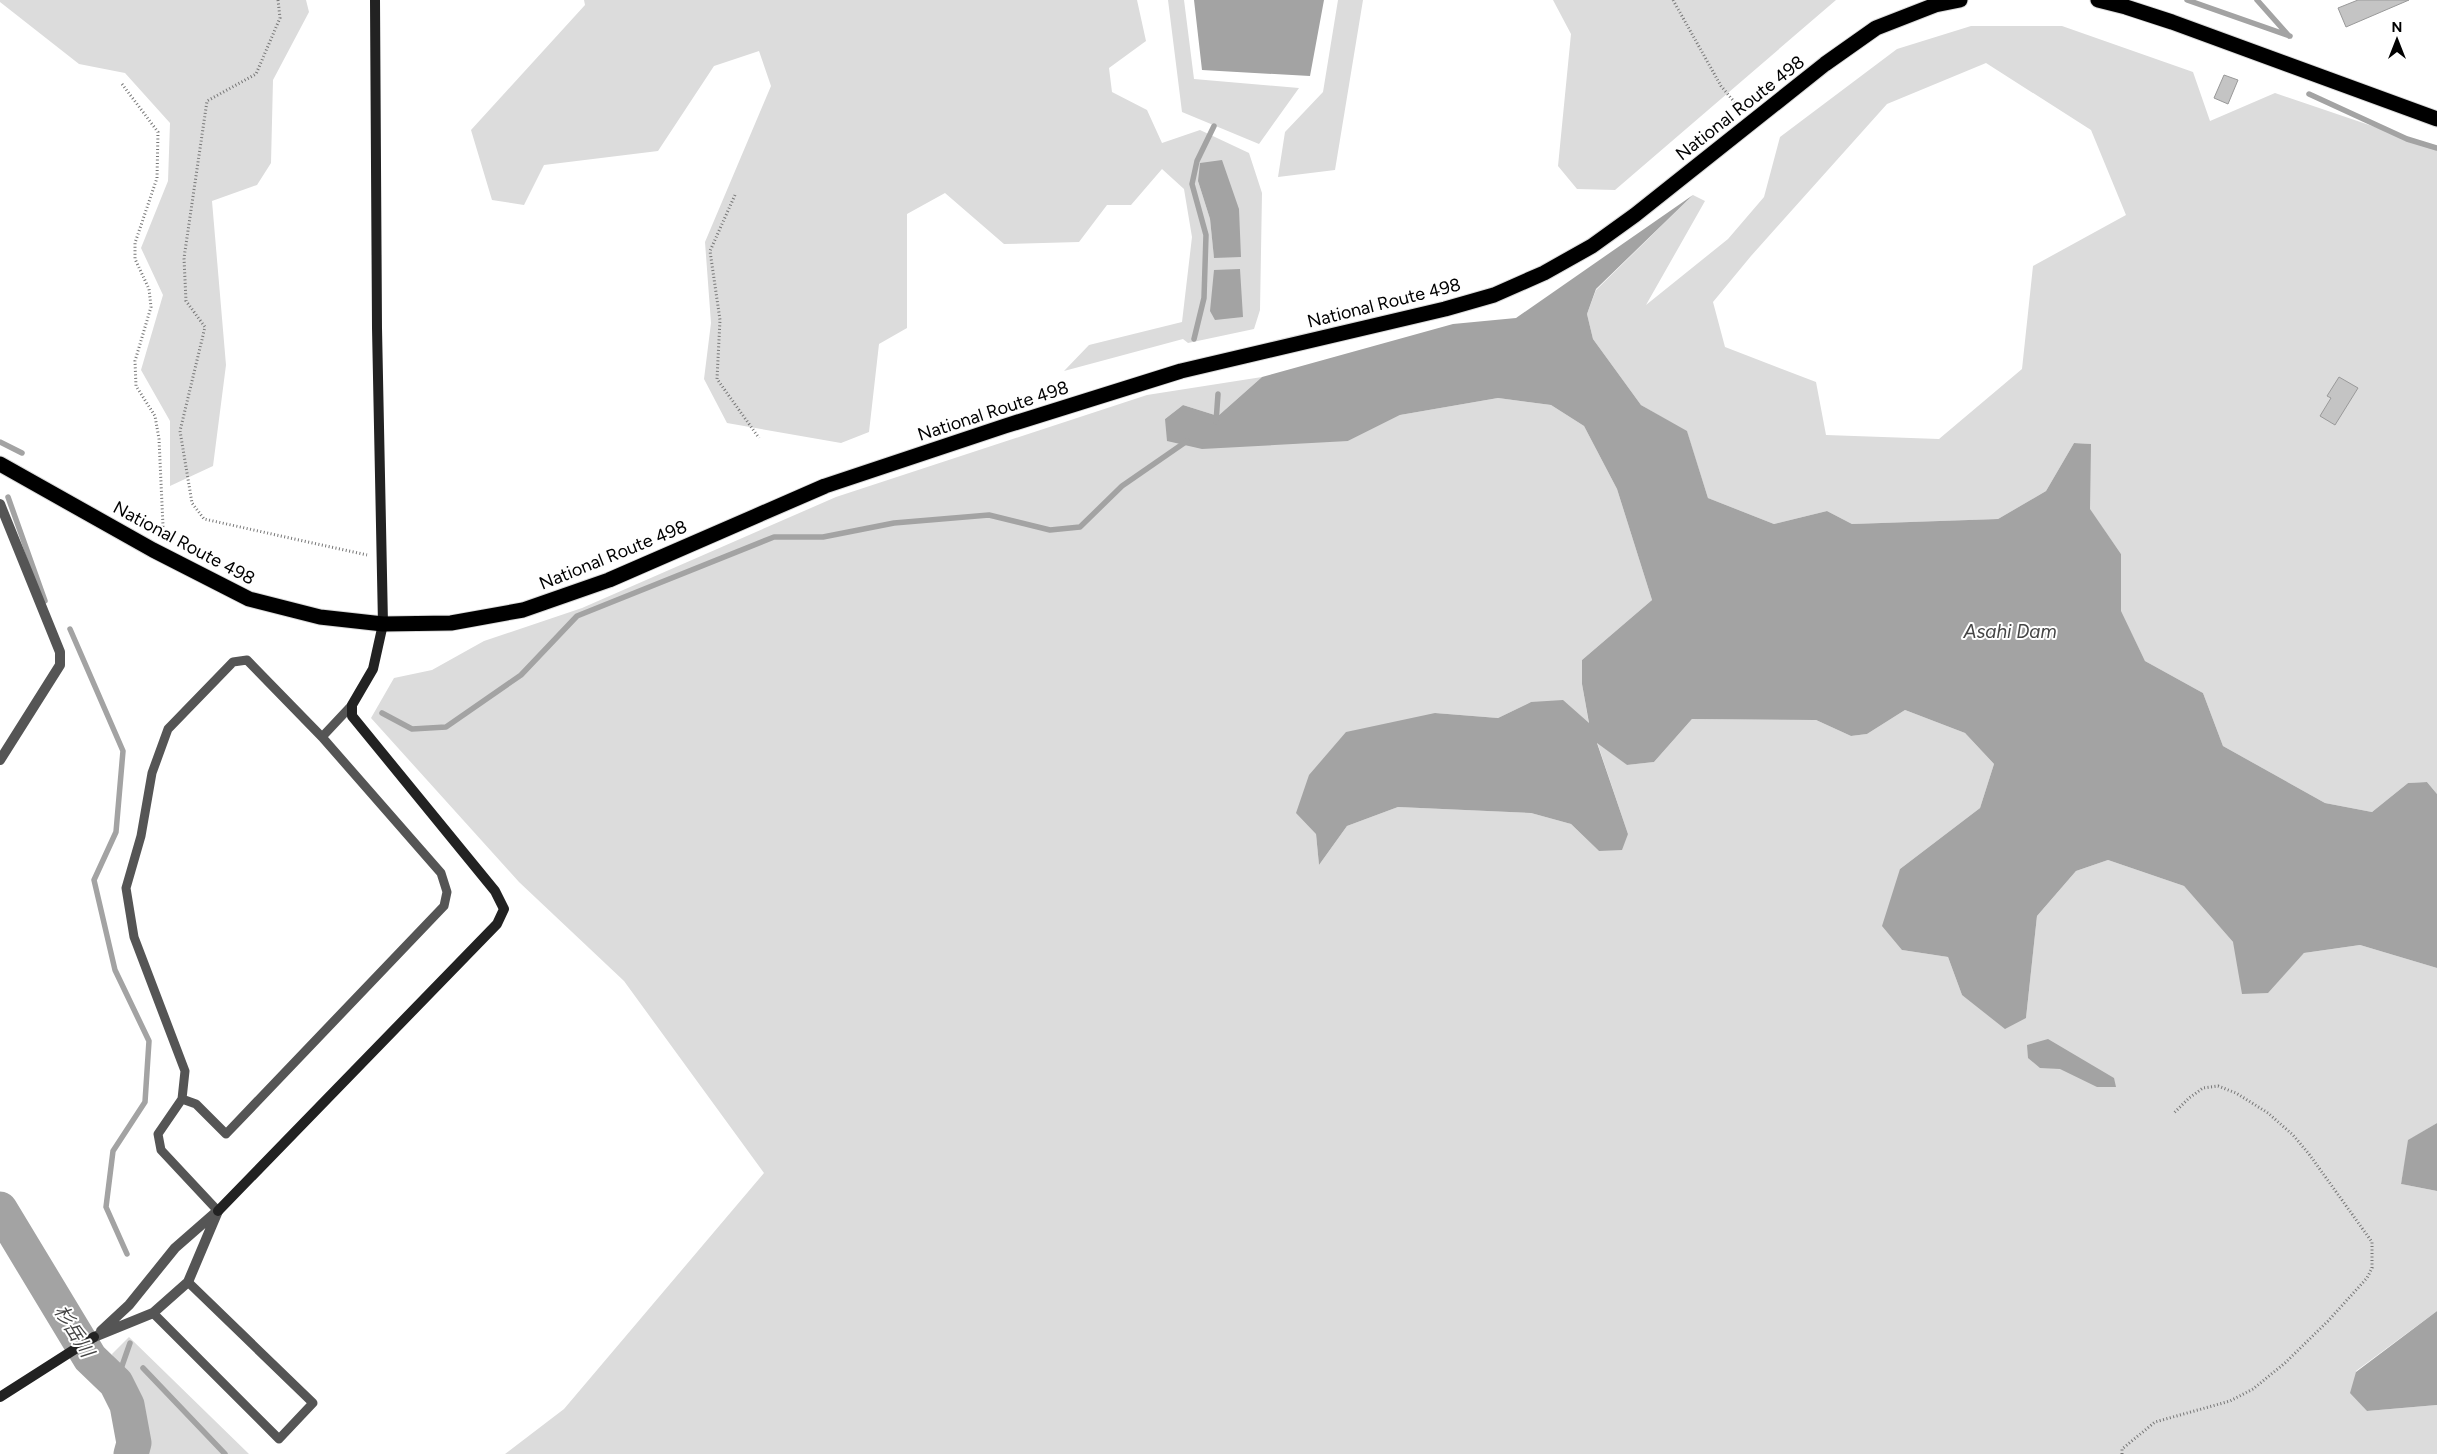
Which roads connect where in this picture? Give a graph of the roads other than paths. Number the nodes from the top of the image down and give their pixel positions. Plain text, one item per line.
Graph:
1 (375, 0) edge
2 (1960, 0) edge
3 (2098, 0) edge
4 (2437, 119) edge
5 (0, 464) edge
6 (0, 504) edge
7 (383, 624) junction
8 (352, 705) junction
9 (322, 737) junction
10 (0, 760) edge
11 (182, 1100) junction
12 (218, 1211) junction
13 (188, 1282) junction
14 (153, 1313) junction
15 (94, 1337) junction
16 (0, 1397) edge

1 - 7 street
2 - 7 highway, National Route 498
3 - 4 highway
5 - 7 highway, National Route 498
6 - 10 street
7 - 8 street
8 - 9 lane
8 - 12 street
9 - 11 lane
9 - 11 lane
11 - 12 lane
12 - 13 street
12 - 15 street
13 - 14 street
13 - 14 lane
14 - 15 street
15 - 16 street

